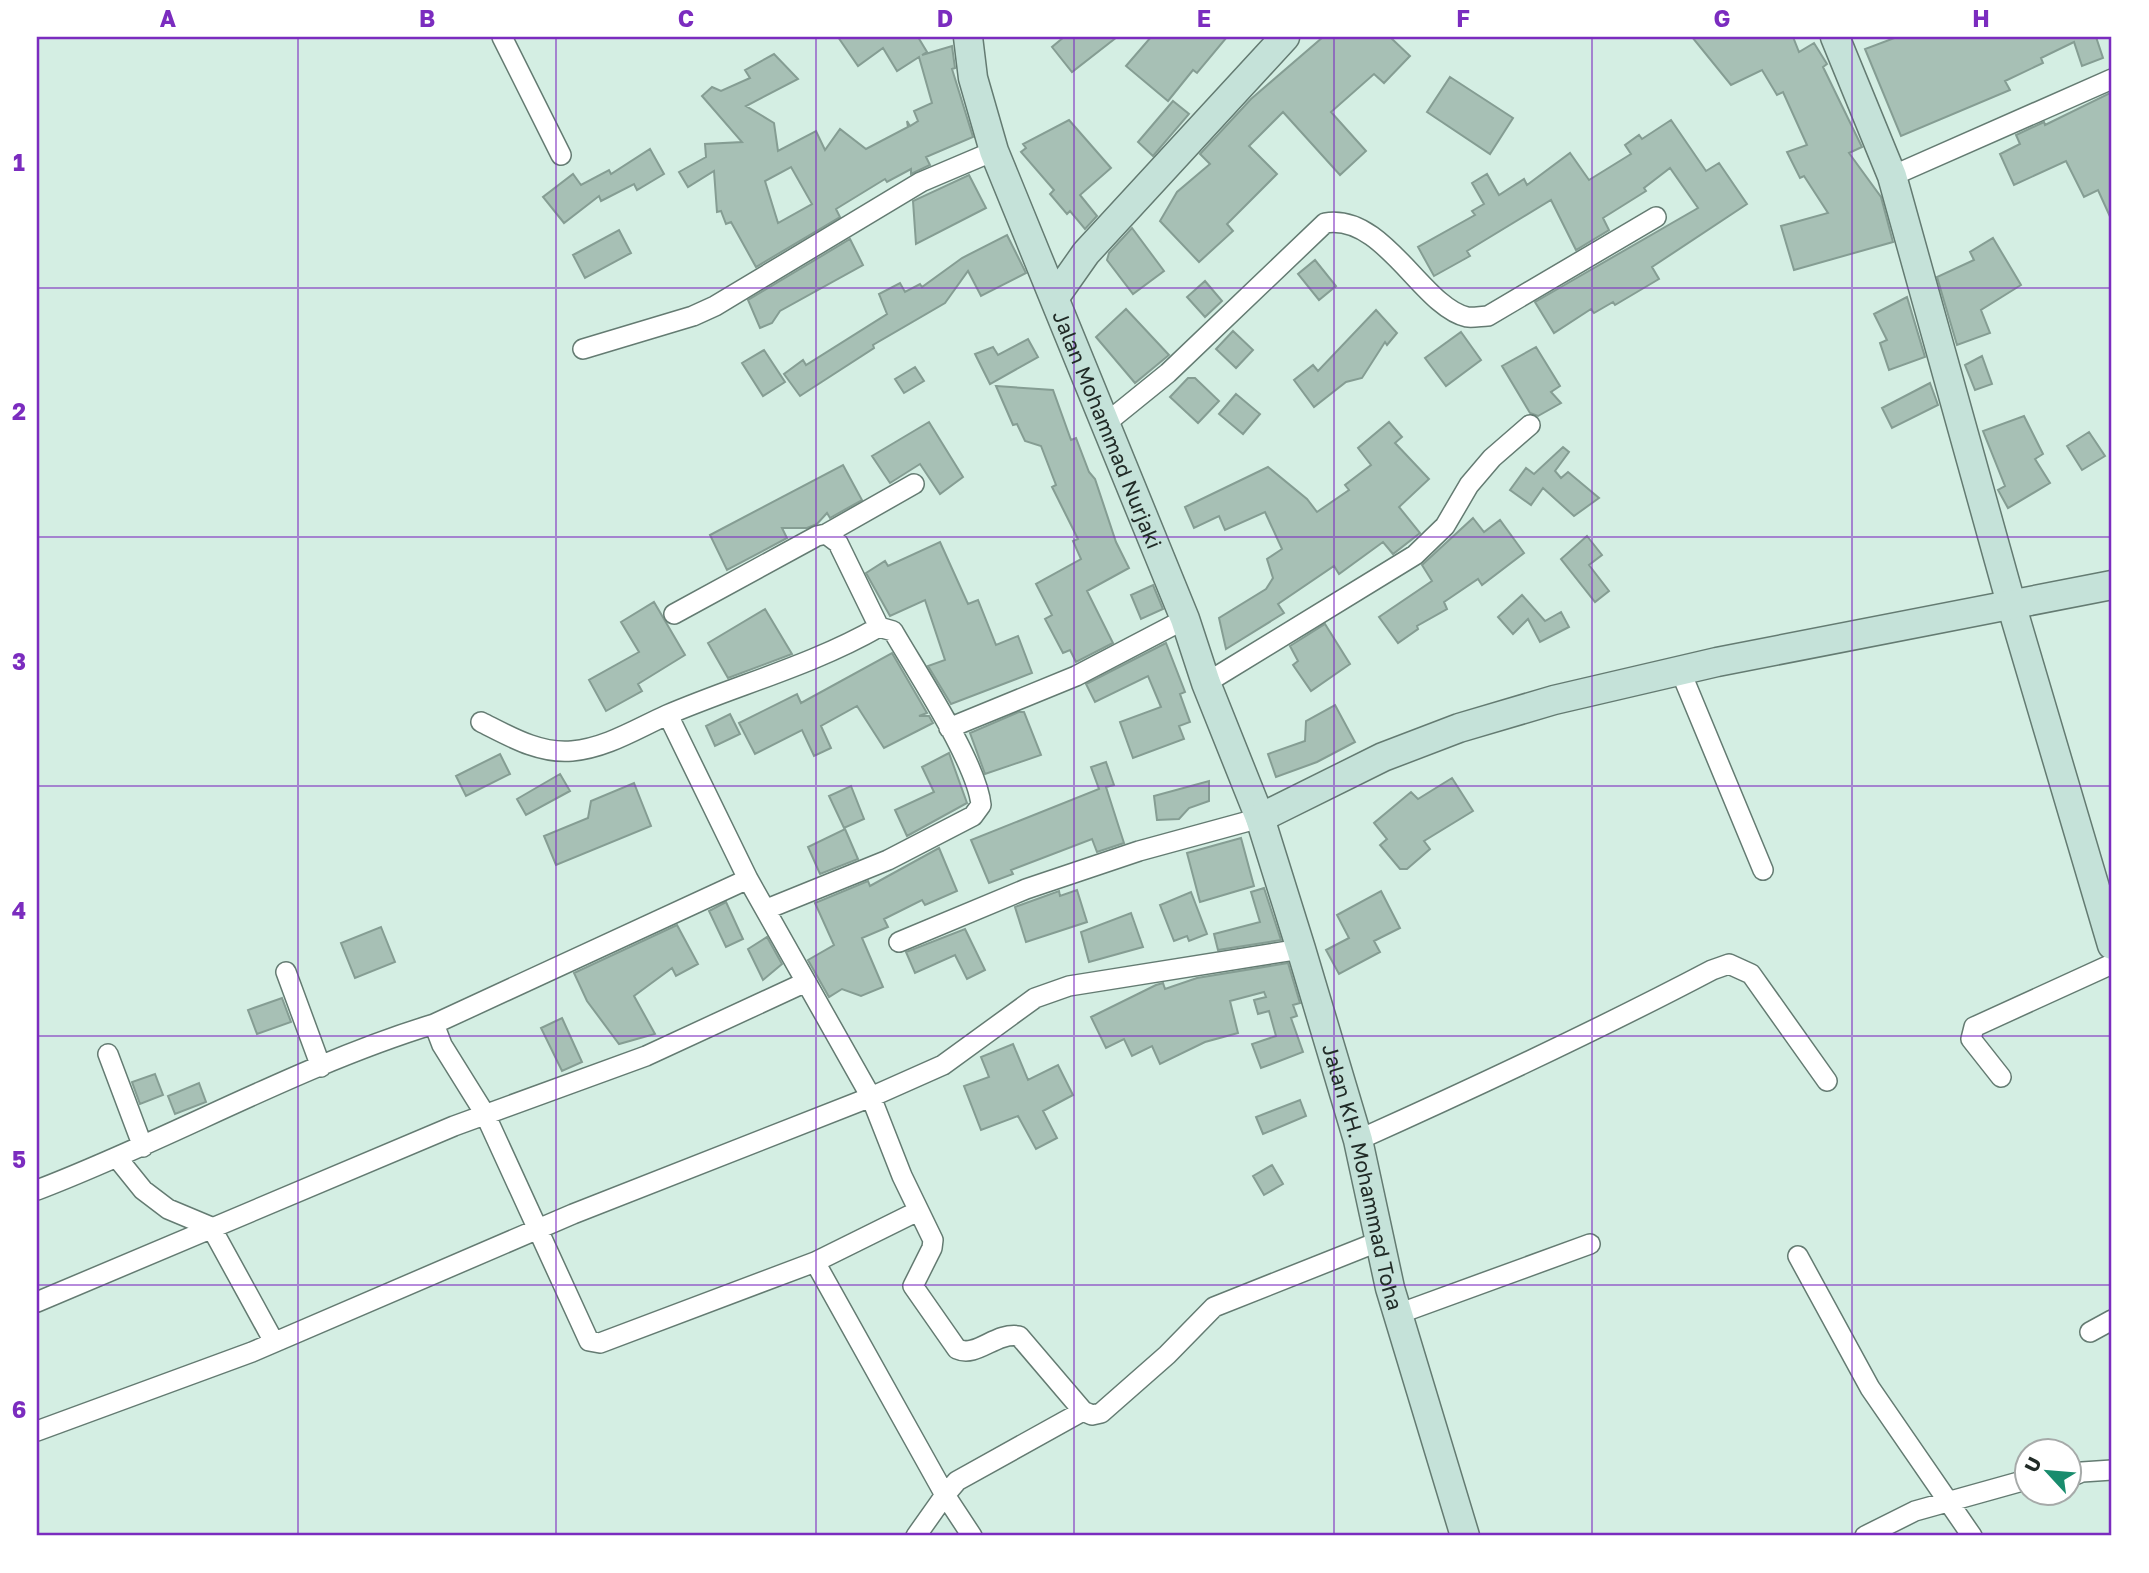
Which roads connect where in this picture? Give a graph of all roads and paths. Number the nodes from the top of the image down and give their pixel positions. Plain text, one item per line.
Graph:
1 (502, 37) edge
2 (968, 37) edge
3 (1284, 37) edge
4 (1835, 37) edge
5 (2112, 79) edge
6 (995, 151) junction
7 (561, 155) dead end
8 (1892, 176) junction
9 (1656, 217) dead end
10 (1086, 253) junction
11 (1039, 255) junction
12 (1055, 297) junction
13 (583, 349) dead end
14 (1105, 424) junction
15 (1531, 425) dead end
16 (914, 484) dead end
17 (826, 534) junction
18 (2112, 585) edge
19 (2012, 607) junction
20 (674, 614) dead end
21 (1185, 619) junction
22 (880, 627) junction
23 (1680, 670) junction
24 (1206, 683) junction
25 (668, 715) junction
26 (481, 722) dead end
27 (949, 728) junction
28 (1260, 818) junction
29 (1763, 870) dead end
30 (748, 879) junction
31 (767, 909) junction
32 (899, 942) dead end
33 (2112, 945) edge
34 (1301, 949) junction
35 (2112, 964) edge
36 (286, 972) dead end
37 (806, 982) junction
38 (434, 1024) junction
39 (108, 1054) dead end
40 (321, 1067) junction
41 (2001, 1077) dead end
42 (1827, 1081) dead end
43 (871, 1097) junction
44 (485, 1114) junction
45 (1358, 1140) junction
46 (143, 1147) junction
47 (118, 1159) junction
48 (37, 1189) edge
49 (920, 1216) junction
50 (211, 1227) junction
51 (536, 1232) junction
52 (1380, 1241) junction
53 (1590, 1244) dead end
54 (1798, 1256) dead end
55 (816, 1262) junction
56 (37, 1302) edge
57 (1398, 1314) junction
58 (2112, 1320) edge
59 (2090, 1332) dead end
60 (273, 1340) junction
61 (1083, 1411) junction
62 (37, 1431) edge
63 (2112, 1470) edge
64 (2082, 1472) edge
65 (2012, 1484) edge
66 (950, 1489) junction
67 (1946, 1501) junction
68 (916, 1536) edge
69 (972, 1536) edge
70 (1465, 1536) edge
71 (1865, 1536) edge
72 (1972, 1536) edge

1 - 7 street
2 - 6 street, Jalan Mohammad Nurjaki
3 - 10 street
4 - 8 street
5 - 8 street
6 - 11 street, Jalan Mohammad Nurjaki
6 - 13 street
8 - 19 street
9 - 14 street
10 - 11 street
10 - 12 street
11 - 12 street, Jalan Mohammad Nurjaki
12 - 14 street, Jalan Mohammad Nurjaki
14 - 21 street, Jalan Mohammad Nurjaki
15 - 24 street
16 - 17 street
17 - 20 street
17 - 22 street
18 - 19 street
19 - 23 street
19 - 33 street
21 - 24 street, Jalan Mohammad Nurjaki
21 - 27 street
22 - 25 street
22 - 27 street
23 - 28 street
23 - 29 street
24 - 28 street, Jalan Mohammad Nurjaki
25 - 26 street
25 - 30 street
27 - 31 street
28 - 32 street
28 - 34 street, Jalan KH. Mohammad Toha
30 - 31 street
30 - 38 street
31 - 37 street
34 - 43 street
34 - 45 street, Jalan KH. Mohammad Toha
35 - 41 street
36 - 40 street
37 - 43 street
37 - 44 street
38 - 40 street
38 - 44 street
39 - 46 street
40 - 46 street
42 - 45 street
43 - 49 street
43 - 51 street
44 - 50 street
44 - 51 street
45 - 52 street, Jalan KH. Mohammad Toha
46 - 47 street
47 - 48 street
47 - 50 street
49 - 55 street
49 - 61 street
50 - 56 street
50 - 60 street
51 - 55 street
51 - 60 street
52 - 57 street, Jalan KH. Mohammad Toha
52 - 61 street
53 - 57 street
54 - 67 street
55 - 66 street
57 - 70 street, Jalan KH. Mohammad Toha
58 - 59 street
60 - 62 street
61 - 66 street
63 - 64 street
65 - 67 street
66 - 68 street
66 - 69 street
67 - 71 street
67 - 72 street

